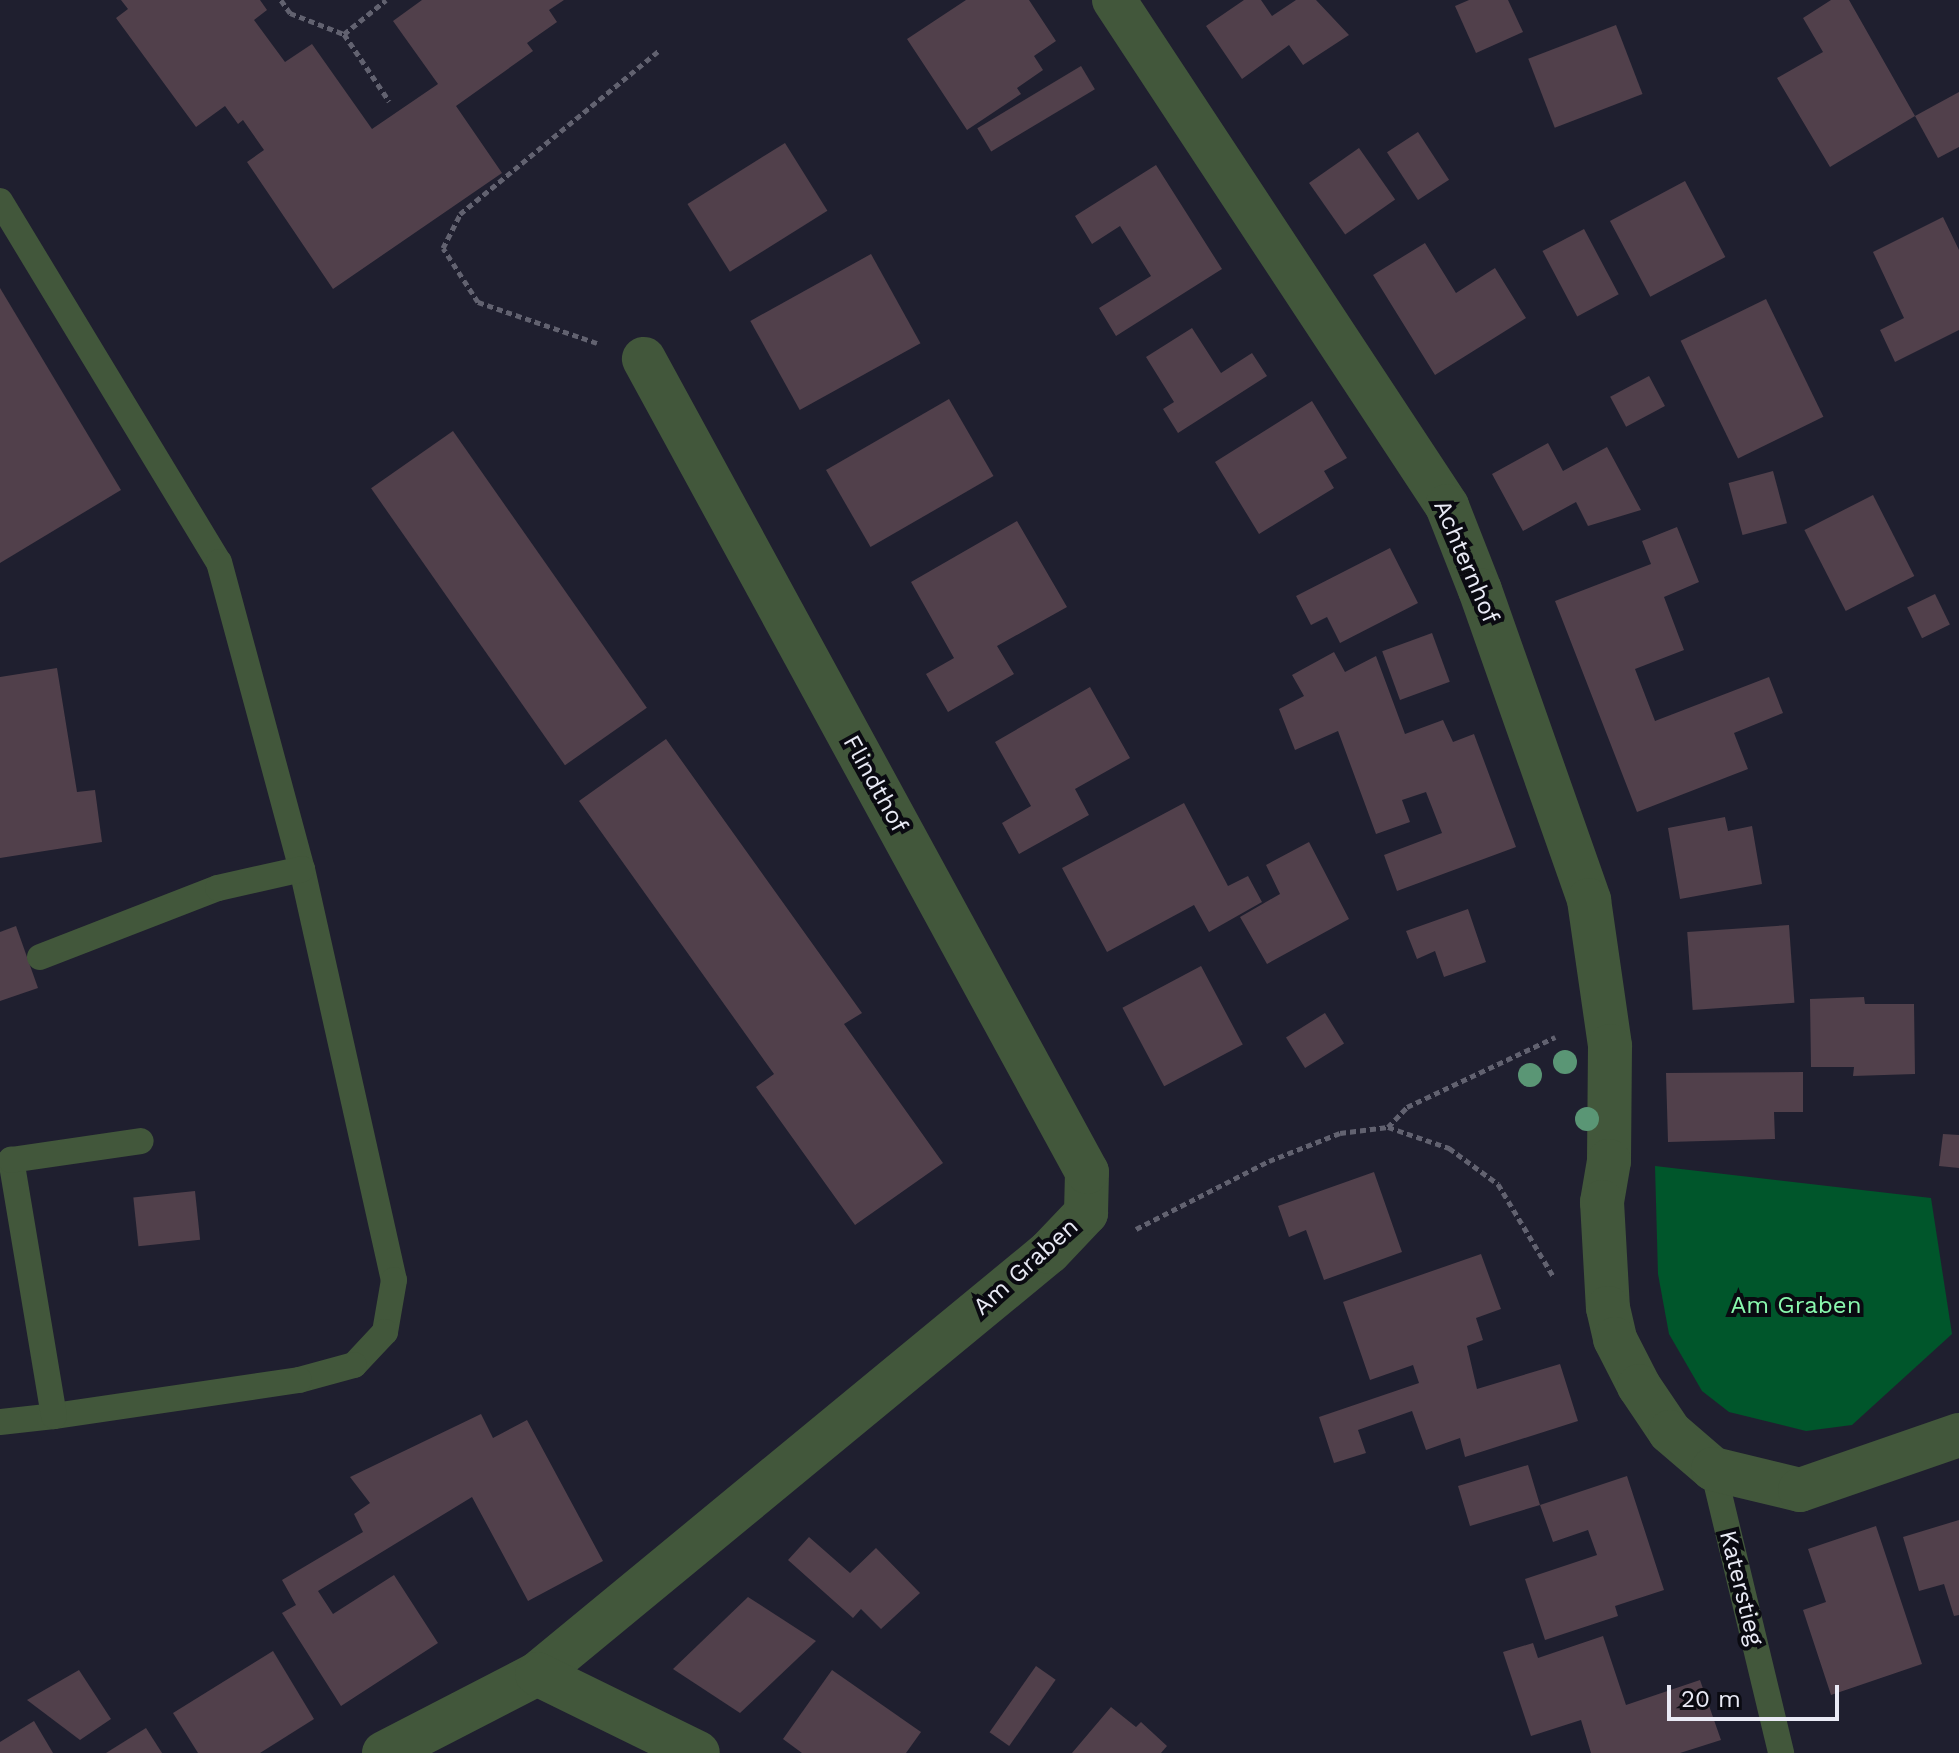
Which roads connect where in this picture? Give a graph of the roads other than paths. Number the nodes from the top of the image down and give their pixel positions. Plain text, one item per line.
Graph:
1 (1114, 0) edge
2 (0, 201) edge
3 (644, 359) road end
4 (302, 869) junction
5 (40, 957) dead end
6 (141, 1141) dead end
7 (6, 1160) edge
8 (1086, 1213) joint
9 (54, 1416) junction
10 (0, 1422) edge
11 (1959, 1435) edge
12 (1713, 1469) junction
13 (537, 1674) junction
14 (384, 1753) edge
15 (698, 1753) edge
16 (1781, 1753) edge

1 - 12 street, Achternhof
2 - 4 lane
3 - 8 street, Flindthof
4 - 5 lane
4 - 9 lane
6 - 7 lane
7 - 9 lane
8 - 13 street, Am Graben
9 - 10 lane
11 - 12 street
12 - 16 lane, Katerstieg
13 - 14 street, Am Graben
13 - 15 street

